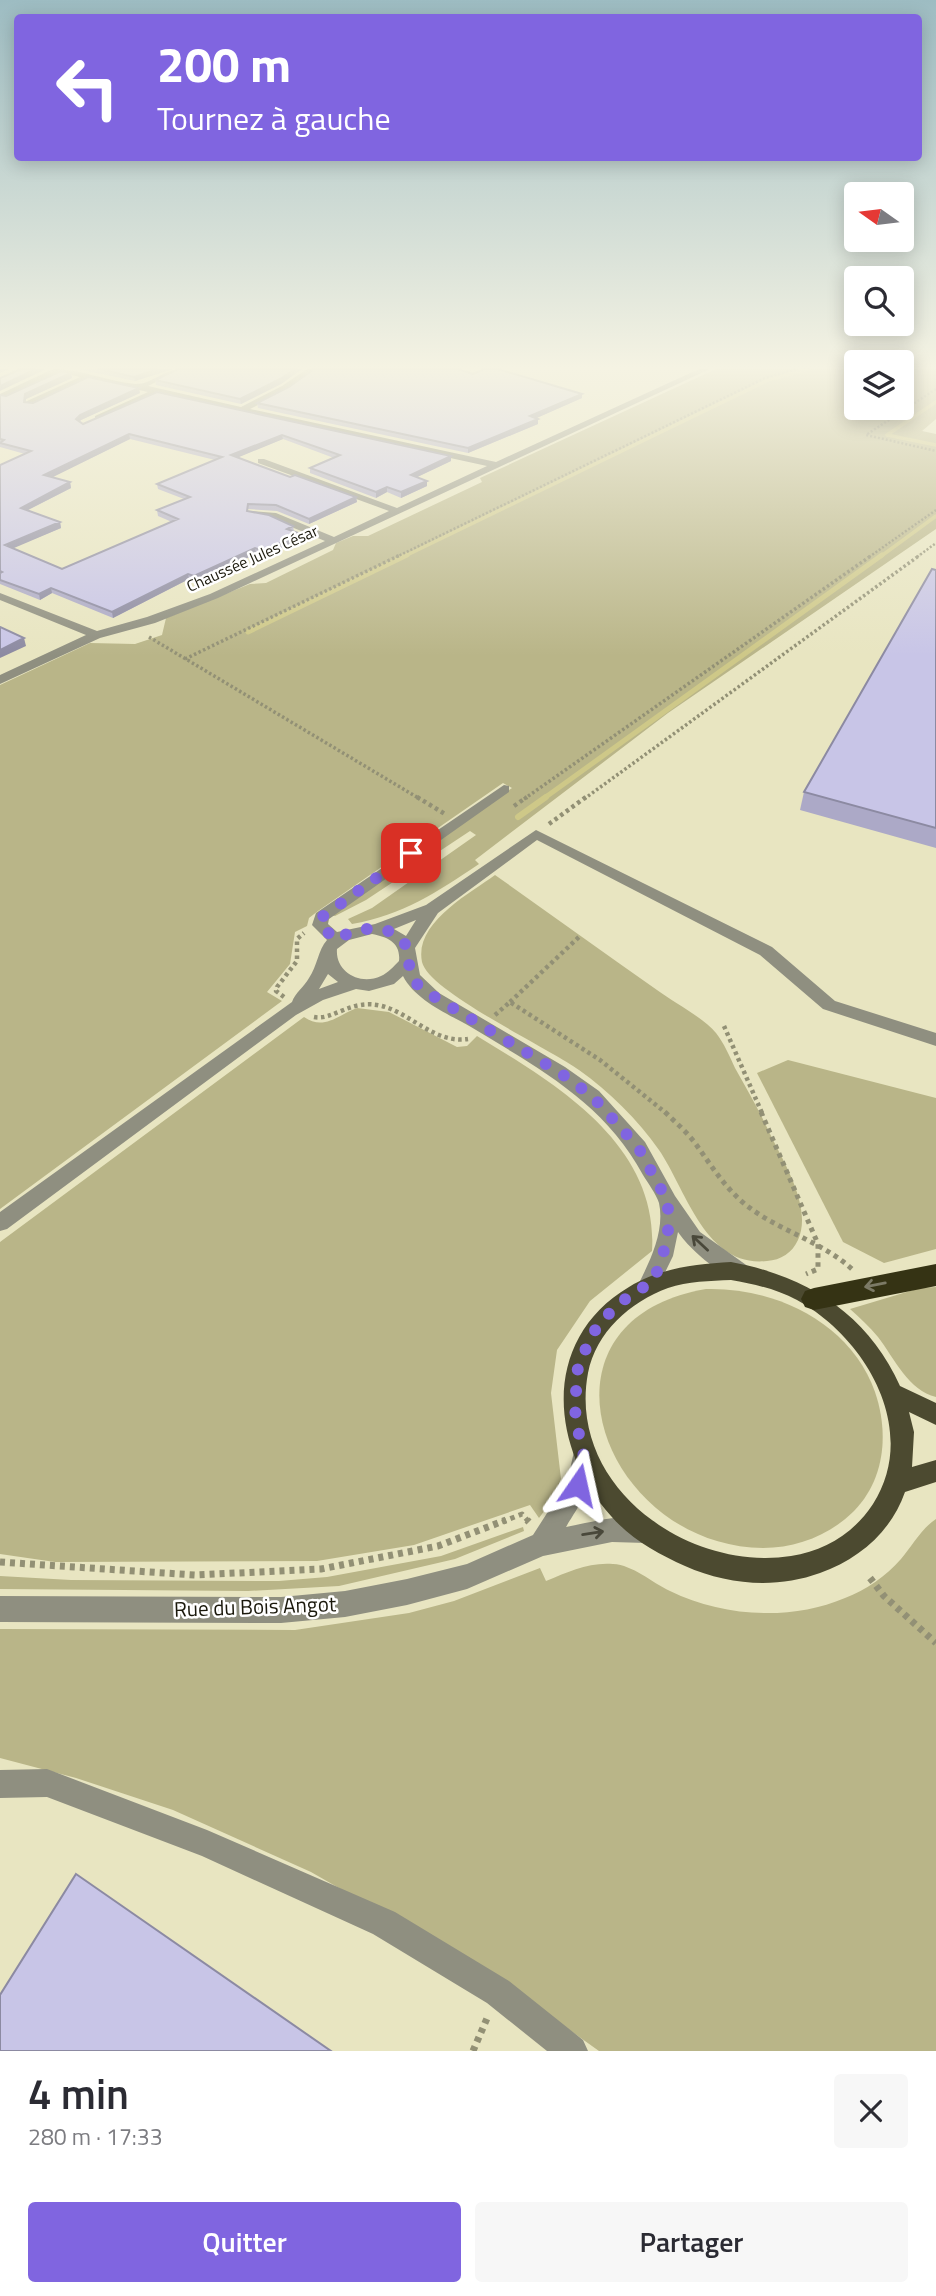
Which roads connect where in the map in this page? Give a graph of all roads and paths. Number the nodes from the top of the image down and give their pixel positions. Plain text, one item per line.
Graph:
1 (271, 465) edge
2 (494, 465) edge
3 (586, 465) edge
4 (936, 510) edge
5 (397, 512) junction
6 (254, 513) edge
7 (333, 540) junction
8 (936, 543) edge
9 (0, 596) edge
10 (134, 626) junction
11 (96, 635) junction
12 (185, 659) junction
13 (0, 680) edge
14 (505, 789) dead end
15 (510, 809) dead end
16 (457, 821) junction
17 (536, 834) junction
18 (432, 909) junction
19 (320, 925) junction
20 (377, 929) junction
21 (580, 936) dead end
22 (336, 940) junction
23 (407, 955) junction
24 (326, 960) junction
25 (381, 982) junction
26 (355, 983) junction
27 (433, 997) junction
28 (510, 1002) junction
29 (294, 1008) junction
30 (482, 1026) junction
31 (724, 1026) dead end
32 (936, 1040) edge
33 (668, 1202) junction
34 (0, 1223) edge
35 (818, 1244) junction
36 (742, 1273) junction
37 (856, 1273) dead end
38 (936, 1275) edge
39 (780, 1283) junction
40 (649, 1284) junction
41 (814, 1299) junction
42 (894, 1394) junction
43 (936, 1414) edge
44 (584, 1451) junction
45 (936, 1471) edge
46 (897, 1483) junction
47 (529, 1522) dead end
48 (646, 1531) junction
49 (542, 1544) junction
50 (0, 1562) edge
51 (870, 1578) dead end
52 (0, 1609) edge
53 (936, 1643) edge
54 (0, 1784) edge
55 (498, 1992) junction
56 (473, 2051) edge
57 (572, 2051) edge

1 - 5 street
2 - 5 street, Chaussée Jules César
3 - 12 path
4 - 15 path
5 - 7 street, Chaussée Jules César
6 - 7 street
7 - 10 street, Chaussée Jules César
8 - 17 path
9 - 11 street
10 - 11 street, Chaussée Jules César
10 - 12 path
11 - 13 street, Chaussée Jules César
12 - 16 path
14 - 16 street
16 - 19 street
17 - 18 street
17 - 32 street
18 - 20 street
18 - 23 street
19 - 22 street
19 - 29 path
20 - 22 street
20 - 23 street
21 - 28 path
22 - 24 street
23 - 25 street
23 - 27 street
24 - 26 street
24 - 29 street
25 - 26 street
25 - 27 street
26 - 29 street
27 - 30 street
28 - 30 path
28 - 35 path
29 - 30 path
29 - 34 street
30 - 33 street
31 - 35 path
36 -> 33 street
33 - 40 street
35 - 37 path
35 - 39 path
36 - 39 main road
36 - 40 main road
38 -> 41 highway
39 - 41 main road
40 - 44 main road
41 - 42 main road
42 - 43 main road
42 - 46 main road
44 - 48 main road
44 - 49 street
45 - 46 main road
46 - 48 main road
47 - 50 path, Rue du Bois Angot
49 -> 48 street, Rue du Bois Angot
49 - 52 street, Rue du Bois Angot
51 - 53 path
54 - 55 street
55 - 56 path
55 - 57 street

